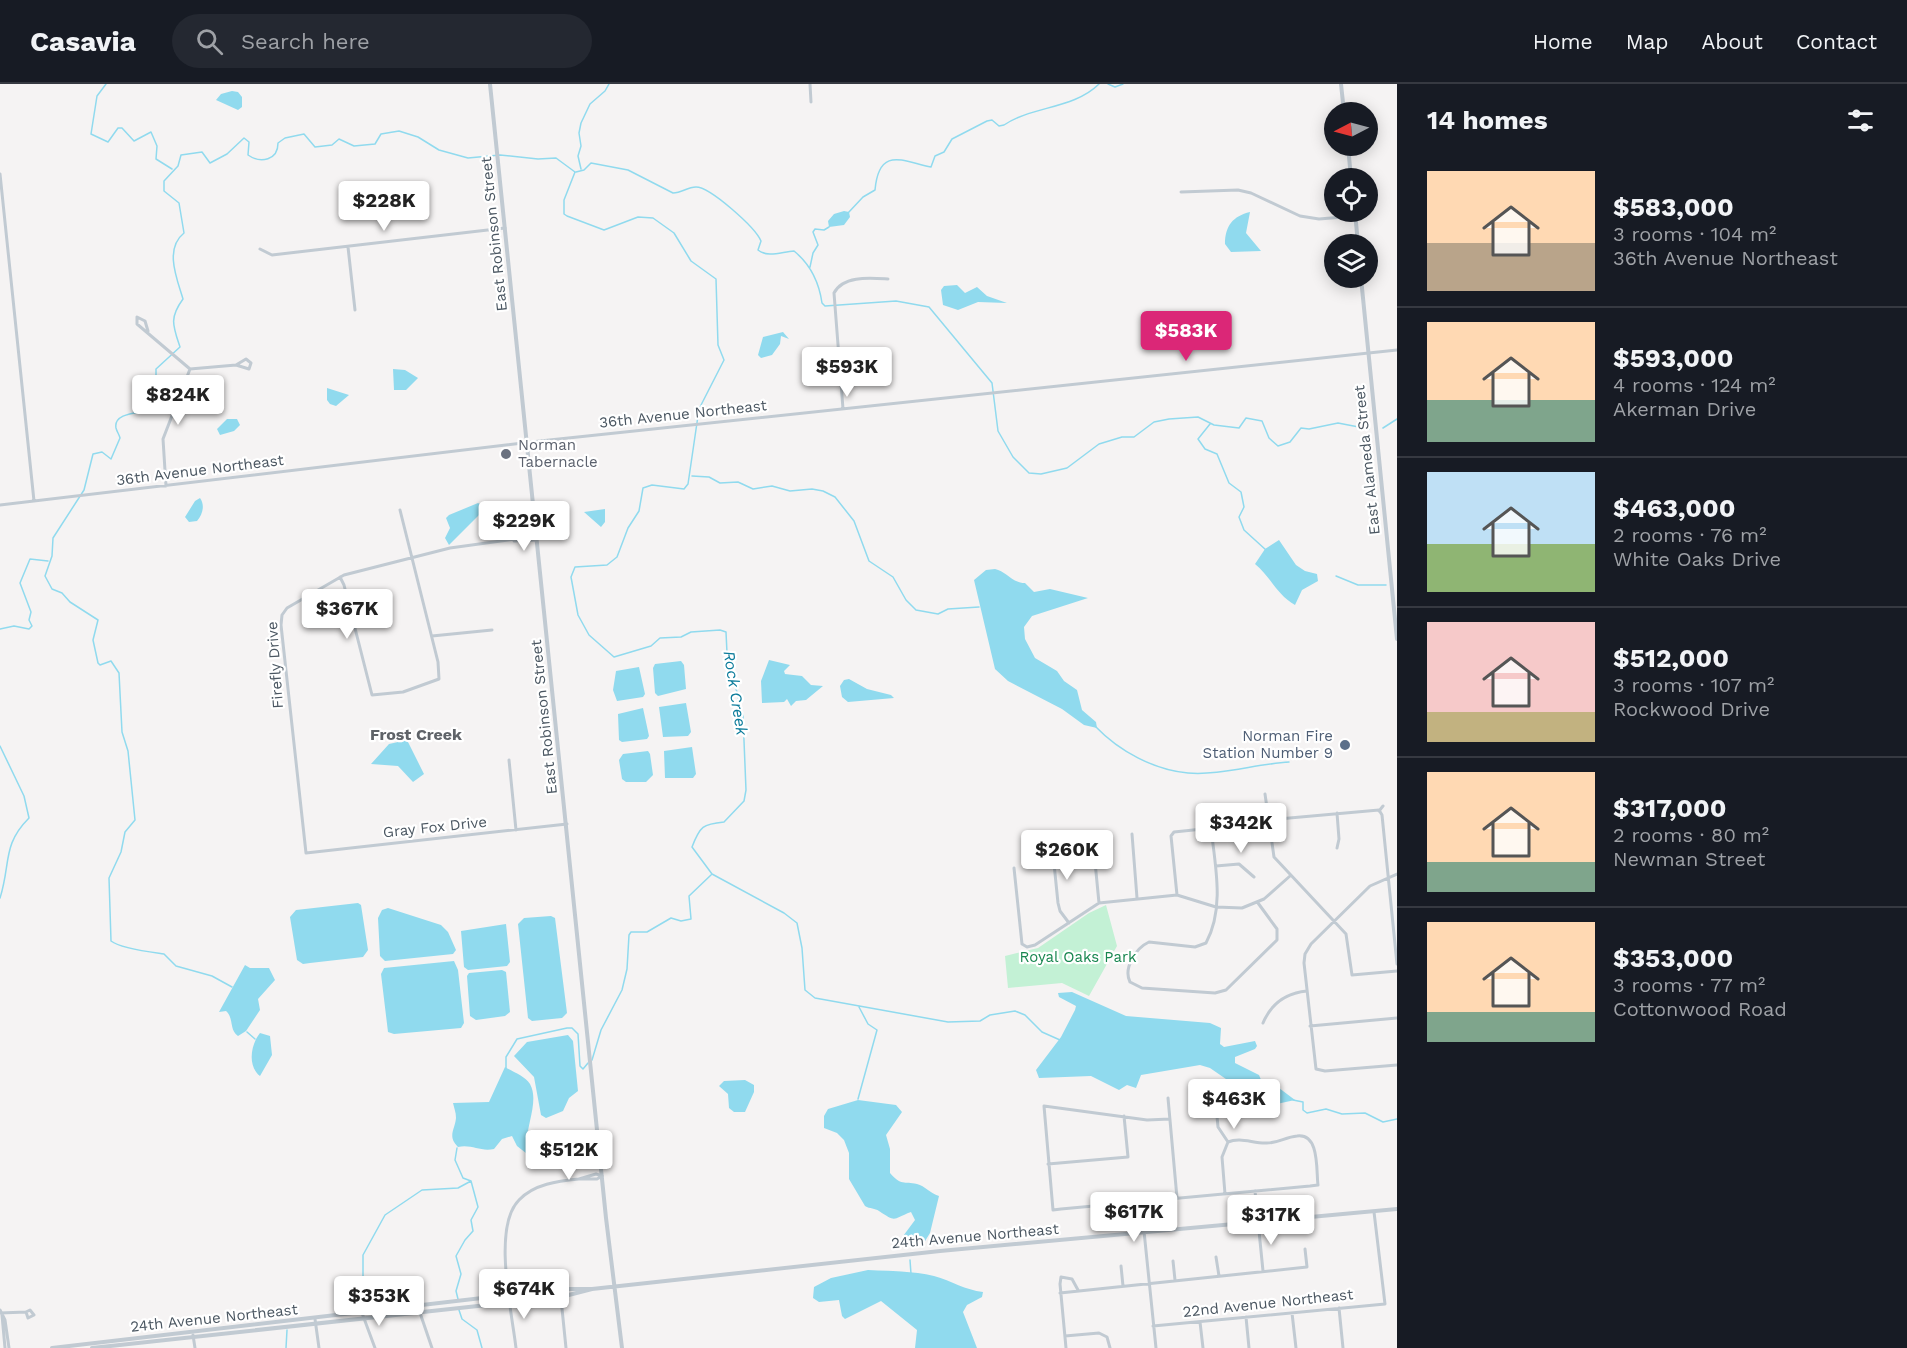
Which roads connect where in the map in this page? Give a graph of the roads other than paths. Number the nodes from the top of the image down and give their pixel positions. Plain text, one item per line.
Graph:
1 (490, 84) edge
2 (810, 84) edge
3 (1341, 84) edge
4 (811, 102) dead end
5 (1343, 102) edge
6 (0, 174) edge
7 (1181, 192) dead end
8 (1324, 218) edge
9 (505, 228) junction
10 (348, 246) junction
11 (260, 249) dead end
12 (888, 279) dead end
13 (1362, 288) edge
14 (355, 310) dead end
15 (148, 331) junction
16 (1397, 350) edge
17 (1369, 353) junction
18 (236, 365) junction
19 (190, 369) junction
20 (843, 409) junction
21 (528, 443) junction
22 (166, 486) junction
23 (34, 501) junction
24 (0, 505) edge
25 (400, 510) dead end
26 (538, 538) junction
27 (412, 558) junction
28 (340, 577) junction
29 (492, 630) dead end
30 (432, 636) junction
31 (1397, 639) edge
32 (508, 760) dead end
33 (1265, 794) dead end
34 (1383, 806) dead end
35 (1379, 811) junction
36 (1337, 813) junction
37 (1268, 820) junction
38 (567, 824) junction
39 (1241, 825) dead end
40 (1211, 828) junction
41 (516, 830) junction
42 (1132, 834) dead end
43 (1337, 848) dead end
44 (306, 853) joint
45 (1215, 866) junction
46 (1014, 868) dead end
47 (1397, 875) edge
48 (1290, 876) junction
49 (1254, 877) dead end
50 (1389, 877) junction
51 (1177, 895) junction
52 (1137, 898) junction
53 (1099, 903) junction
54 (1258, 903) junction
55 (1216, 907) junction
56 (1335, 921) junction
57 (1069, 922) junction
58 (1397, 964) edge
59 (1397, 971) edge
60 (1307, 991) junction
61 (1397, 1018) edge
62 (1263, 1023) dead end
63 (1311, 1026) junction
64 (1397, 1065) edge
65 (1168, 1098) dead end
66 (1216, 1106) dead end
67 (1124, 1116) junction
68 (1170, 1119) junction
69 (1228, 1143) junction
70 (1048, 1164) junction
71 (602, 1176) junction
72 (1255, 1191) junction
73 (1225, 1194) junction
74 (1178, 1198) junction
75 (1141, 1202) junction
76 (1397, 1209) edge
77 (1374, 1212) junction
78 (1258, 1223) junction
79 (1143, 1233) junction
80 (1305, 1249) dead end
81 (1216, 1257) dead end
82 (1173, 1261) dead end
83 (1121, 1266) dead end
84 (1263, 1271) junction
85 (1219, 1276) junction
86 (1175, 1280) junction
87 (1149, 1283) junction
88 (1123, 1286) junction
89 (616, 1287) junction
90 (560, 1289) junction
91 (592, 1289) junction
92 (1078, 1290) junction
93 (1060, 1293) junction
94 (510, 1295) junction
95 (561, 1297) junction
96 (511, 1302) junction
97 (1339, 1308) junction
98 (418, 1309) junction
99 (1, 1312) edge
100 (26, 1312) dead end
101 (1292, 1313) junction
102 (363, 1315) junction
103 (1246, 1317) junction
104 (315, 1320) junction
105 (1200, 1322) junction
106 (1153, 1326) junction
107 (193, 1330) junction
108 (1065, 1336) junction
109 (194, 1338) junction
110 (7, 1348) edge
111 (52, 1348) edge
112 (92, 1348) edge
113 (195, 1348) edge
114 (319, 1348) edge
115 (375, 1348) edge
116 (432, 1348) edge
117 (516, 1348) edge
118 (566, 1348) edge
119 (622, 1348) edge
120 (1066, 1348) edge
121 (1110, 1348) edge
122 (1156, 1348) edge
123 (1203, 1348) edge
124 (1249, 1348) edge
125 (1296, 1348) edge
126 (1343, 1348) edge

1 - 9 street, East Robinson Street
2 - 4 street
3 - 5 street
6 - 23 street
7 - 8 street
9 - 10 street
9 - 21 street, East Robinson Street
10 - 11 street
10 - 14 street
12 - 20 street
13 - 17 street, East Alameda Street
15 - 15 street
15 - 19 street
16 - 17 street, 36th Avenue Northeast
17 - 20 street, 36th Avenue Northeast
17 - 31 street, East Alameda Street
18 - 18 street
18 - 19 street
19 - 22 street
20 - 21 street, 36th Avenue Northeast
21 - 22 street, 36th Avenue Northeast
21 - 26 street, East Robinson Street
22 - 23 street, 36th Avenue Northeast
23 - 24 street, 36th Avenue Northeast
25 - 27 street
26 - 27 street, Firefly Drive
26 - 38 street, East Robinson Street
27 - 28 street, Firefly Drive
27 - 30 street
28 - 30 street
28 - 44 street, Firefly Drive
29 - 30 street
32 - 41 street
33 - 37 street
34 - 35 street
35 - 36 street
35 - 50 street
36 - 37 street
36 - 43 street
37 - 48 street
38 - 41 street, Gray Fox Drive
38 - 71 street, East Robinson Street
39 - 40 street
40 - 45 street
40 - 51 street
41 - 44 street, Gray Fox Drive
42 - 52 street
45 - 49 street
45 - 55 street
46 - 57 street
47 - 50 street
48 - 54 street
48 - 56 street
50 - 56 street
50 - 58 street
51 - 52 street
51 - 55 street
52 - 53 street
53 - 57 street
53 - 57 street
54 - 55 street
54 - 55 street
56 - 59 street
56 - 60 street
60 - 62 street
60 - 63 street
61 - 63 street
63 - 64 street
65 - 68 street
66 - 69 street
67 - 68 street
67 - 70 street
67 - 70 street
68 - 74 street
69 - 72 street
69 - 73 street
70 - 75 street
71 - 89 street, East Robinson Street
71 - 94 street
72 - 73 street
72 - 78 street
73 - 74 street
74 - 75 street
75 - 79 street
76 - 77 street, 24th Avenue Northeast
77 - 78 street, 24th Avenue Northeast
77 - 97 street, 22nd Avenue Northeast
78 - 79 street, 24th Avenue Northeast
78 - 84 street
79 - 87 street
79 - 89 street, 24th Avenue Northeast
80 - 84 street
81 - 85 street
82 - 86 street
83 - 88 street
84 - 85 street
85 - 86 street
86 - 87 street
87 - 88 street
87 - 106 street
88 - 92 street
89 - 91 street, 24th Avenue Northeast
89 - 119 street, East Robinson Street
90 - 91 street, 24th Avenue Northeast
90 - 94 street, 24th Avenue Northeast
90 - 95 street
91 - 95 street, 24th Avenue Northeast
92 - 93 street
92 - 93 street
93 - 108 street
94 - 96 street
94 - 98 street, 24th Avenue Northeast
95 - 96 street, 24th Avenue Northeast
95 - 118 street
96 - 98 street, 24th Avenue Northeast
96 - 117 street
97 - 101 street, 22nd Avenue Northeast
97 - 126 street
98 - 102 street, 24th Avenue Northeast
98 - 116 street
99 - 100 street
99 - 110 street
101 - 103 street, 22nd Avenue Northeast
101 - 125 street
102 - 104 street, 24th Avenue Northeast
102 - 115 street
103 - 105 street, 22nd Avenue Northeast
103 - 124 street
104 - 107 street, 24th Avenue Northeast
104 - 109 street, 24th Avenue Northeast
104 - 114 street
105 - 106 street, 22nd Avenue Northeast
105 - 123 street
106 - 122 street
107 - 109 street
107 - 111 street, 24th Avenue Northeast
108 - 120 street
108 - 121 street
109 - 112 street, 24th Avenue Northeast
109 - 113 street

